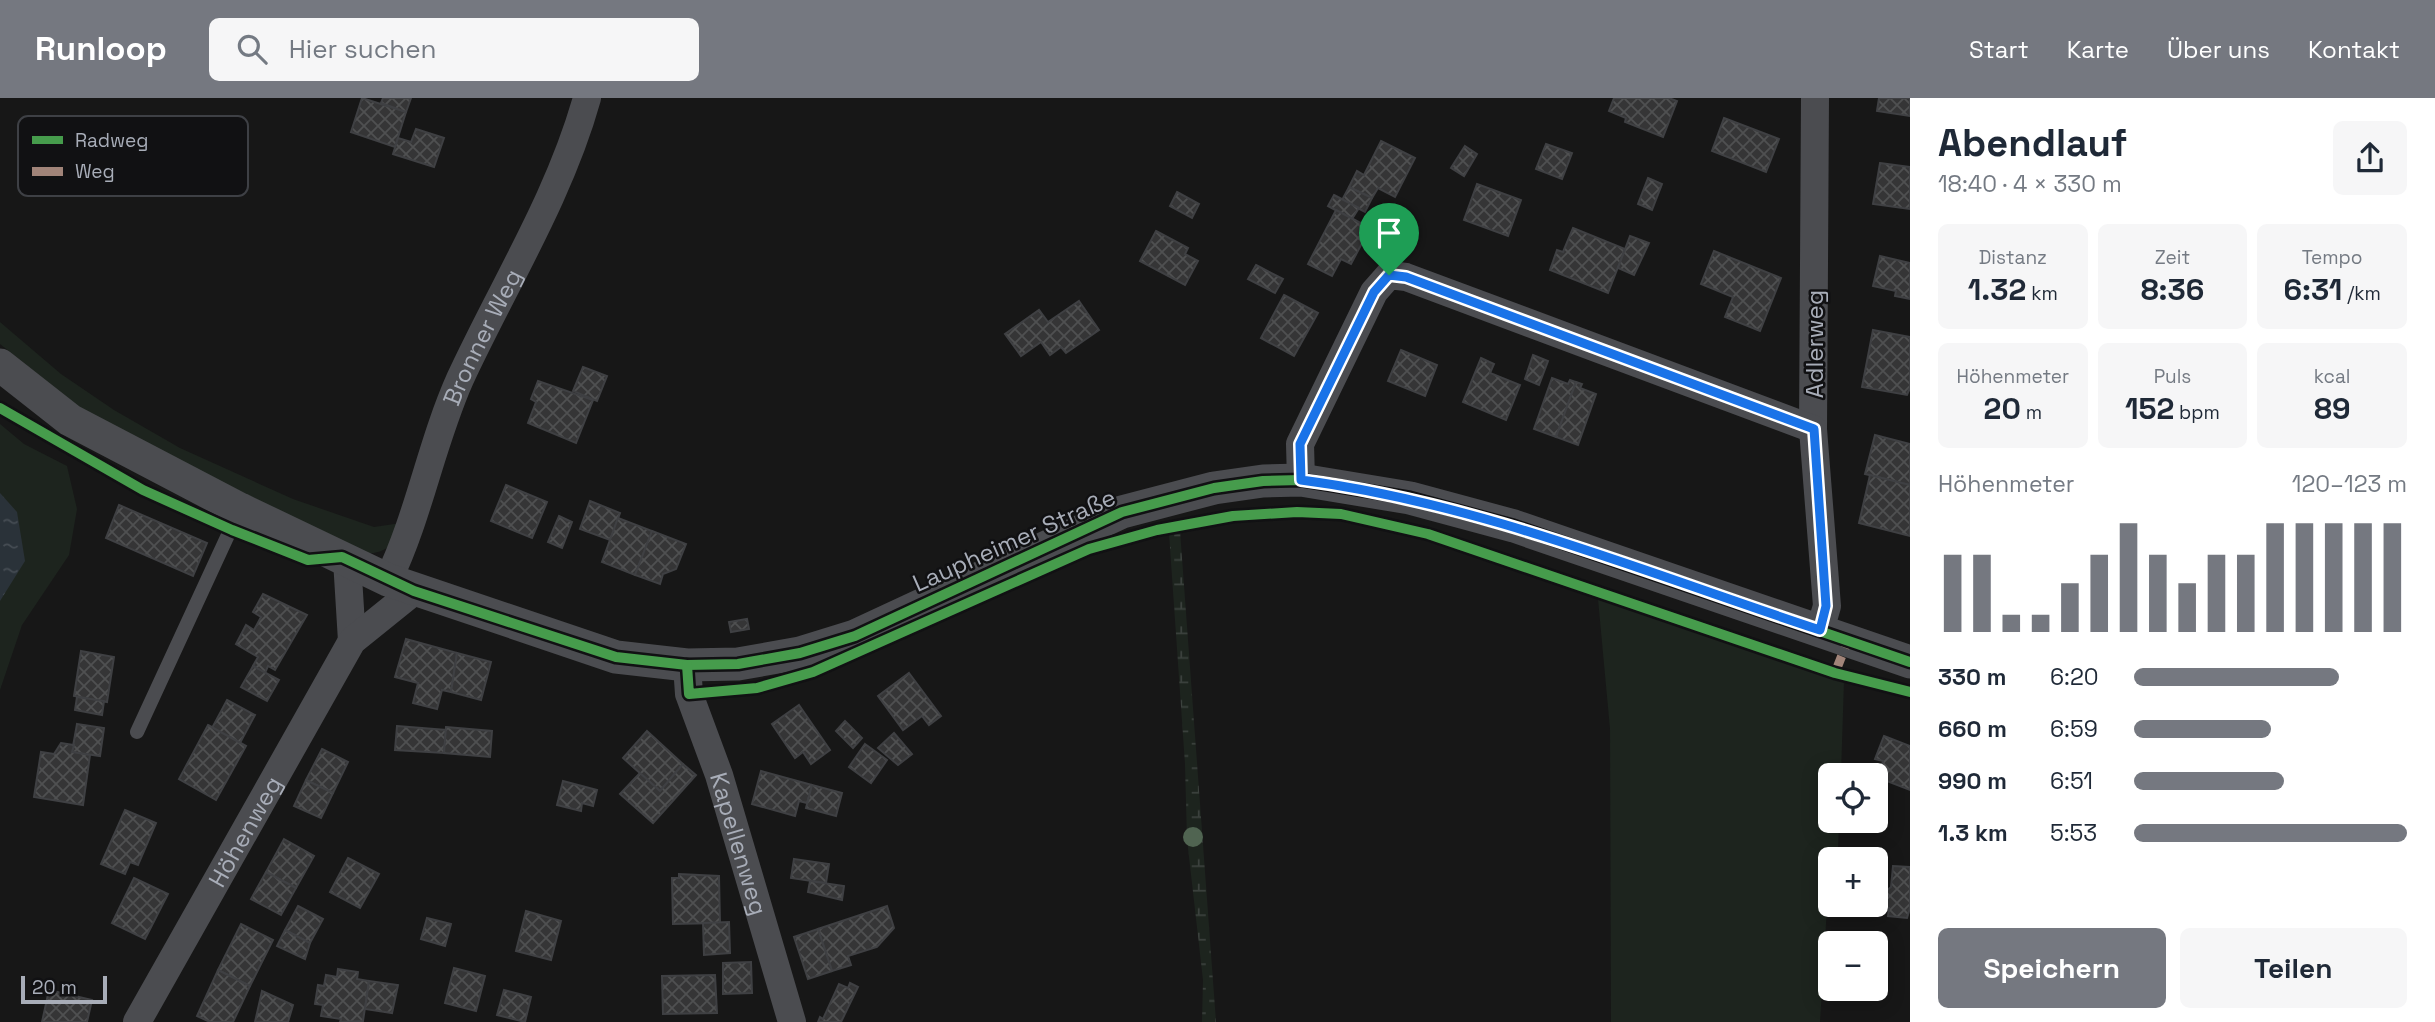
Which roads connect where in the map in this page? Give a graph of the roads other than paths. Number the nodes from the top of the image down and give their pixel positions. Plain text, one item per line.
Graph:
1 (587, 98) edge
2 (1810, 99) edge
3 (0, 365) edge
4 (1814, 429) junction
5 (1301, 480) junction
6 (240, 509) junction
7 (347, 559) junction
8 (401, 585) junction
9 (1820, 630) junction
10 (352, 641) junction
11 (1910, 662) edge
12 (687, 665) junction
13 (137, 732) dead end
14 (137, 1022) edge
15 (792, 1022) edge

1 - 8 street, Bronner Weg
2 - 4 street, Adlerweg
3 - 6 street, Laupheimer Straße
4 - 5 street
4 - 9 street, Adlerweg
5 - 9 street, Laupheimer Straße
5 - 12 street, Laupheimer Straße
6 - 7 street, Laupheimer Straße
6 - 13 lane
7 - 8 street, Laupheimer Straße
7 - 10 street
8 - 10 street, Höhenweg
8 - 12 street, Laupheimer Straße
9 - 11 street, Laupheimer Straße
10 - 14 street, Höhenweg
12 - 15 street, Kapellenweg

